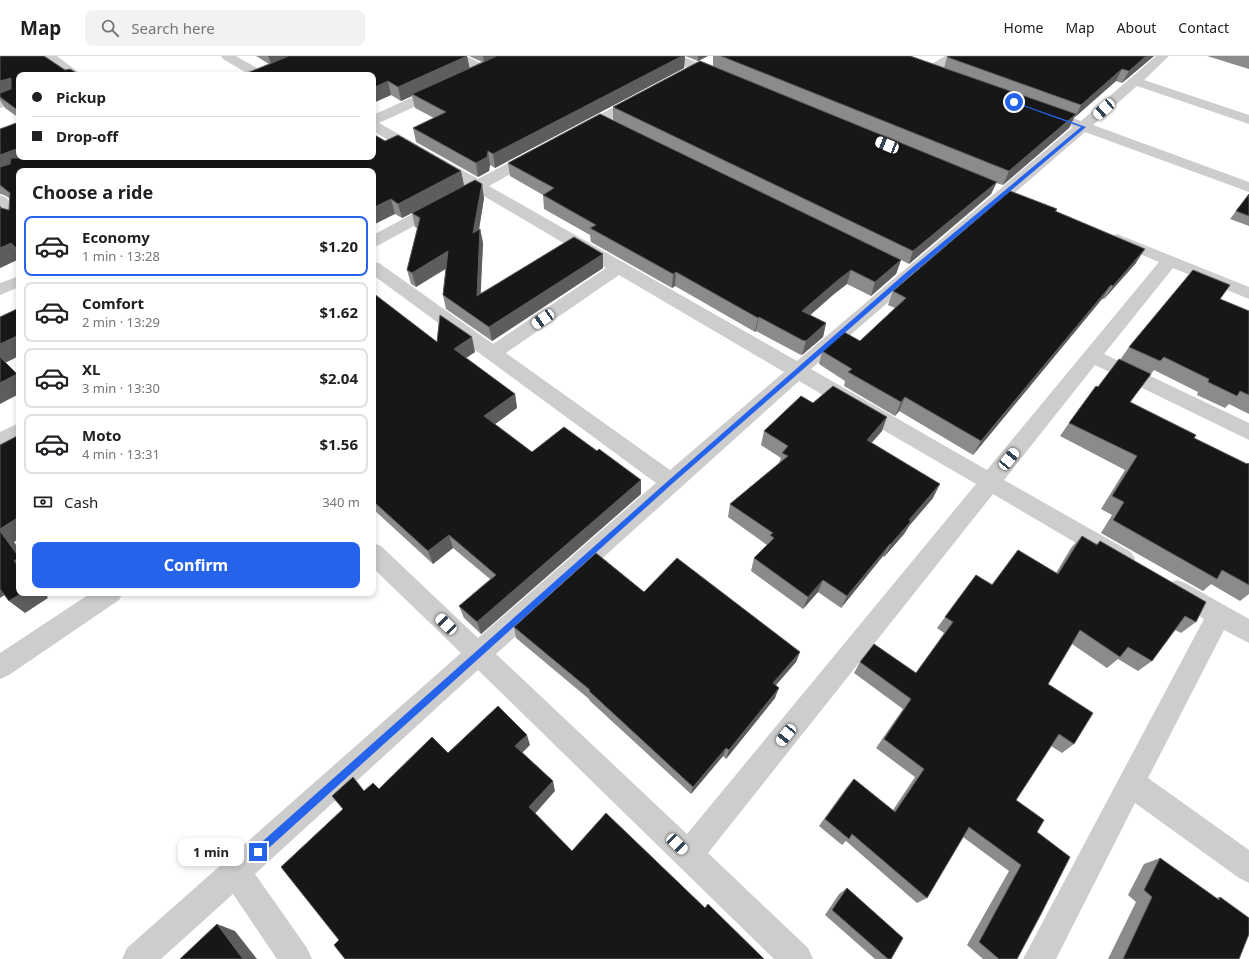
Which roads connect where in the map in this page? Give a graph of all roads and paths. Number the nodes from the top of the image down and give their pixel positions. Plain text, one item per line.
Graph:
1 (49, 56) edge
2 (227, 56) edge
3 (456, 56) edge
4 (670, 56) edge
5 (954, 56) edge
6 (1163, 56) edge
7 (714, 59) dead end
8 (916, 66) edge
9 (698, 67) junction
10 (930, 71) junction
11 (72, 72) edge
12 (259, 72) edge
13 (684, 74) edge
14 (470, 76) edge
15 (944, 76) edge
16 (1134, 81) junction
17 (734, 82) edge
18 (450, 85) edge
19 (652, 92) edge
20 (16, 98) edge
21 (0, 104) edge
22 (376, 119) edge
23 (1062, 119) edge
24 (599, 120) junction
25 (1249, 120) edge
26 (376, 127) edge
27 (613, 127) edge
28 (1084, 127) junction
29 (565, 139) edge
30 (545, 149) edge
31 (478, 186) junction
32 (1249, 187) edge
33 (0, 200) edge
34 (16, 215) edge
35 (1105, 234) edge
36 (376, 240) edge
37 (1170, 260) junction
38 (619, 267) junction
39 (376, 269) edge
40 (16, 282) edge
41 (0, 289) edge
42 (1249, 292) edge
43 (492, 353) junction
44 (1092, 356) junction
45 (798, 371) junction
46 (1249, 432) edge
47 (16, 433) edge
48 (0, 442) edge
49 (671, 482) junction
50 (991, 482) junction
51 (376, 556) edge
52 (1136, 566) edge
53 (1164, 582) edge
54 (107, 596) edge
55 (1219, 614) junction
56 (1249, 632) edge
57 (478, 654) junction
58 (0, 668) edge
59 (1131, 783) junction
60 (688, 855) junction
61 (1249, 868) edge
62 (235, 872) junction
63 (138, 959) edge
64 (296, 959) edge
65 (797, 959) edge
66 (1039, 959) edge

1 - 11 street
2 - 12 street
3 - 14 street
4 - 9 street
5 - 10 street
6 - 16 street
7 - 9 street
8 - 10 street
9 - 13 street
9 - 17 street
10 - 15 street
16 - 25 street
16 - 28 street
18 - 22 street
19 - 24 street
20 - 21 street
23 - 28 street
24 - 27 street
24 - 29 street
26 - 31 street
28 - 32 street
28 - 45 street
30 - 31 street
31 - 36 street
31 - 38 street
33 - 34 street
35 - 37 street
37 - 42 street
37 - 44 street
38 - 43 street
38 - 45 street
39 - 43 street
40 - 41 street
43 - 49 street
44 - 46 street
44 - 50 street
45 - 49 street
45 - 50 street
47 - 48 street
49 - 57 street
50 - 52 street
50 - 60 street
51 - 57 street
53 - 55 street
54 - 58 street
55 - 56 street
55 - 59 street
57 - 60 street
57 - 62 street
59 - 61 street
59 - 66 street
60 - 65 street
62 - 63 street
62 - 64 street

